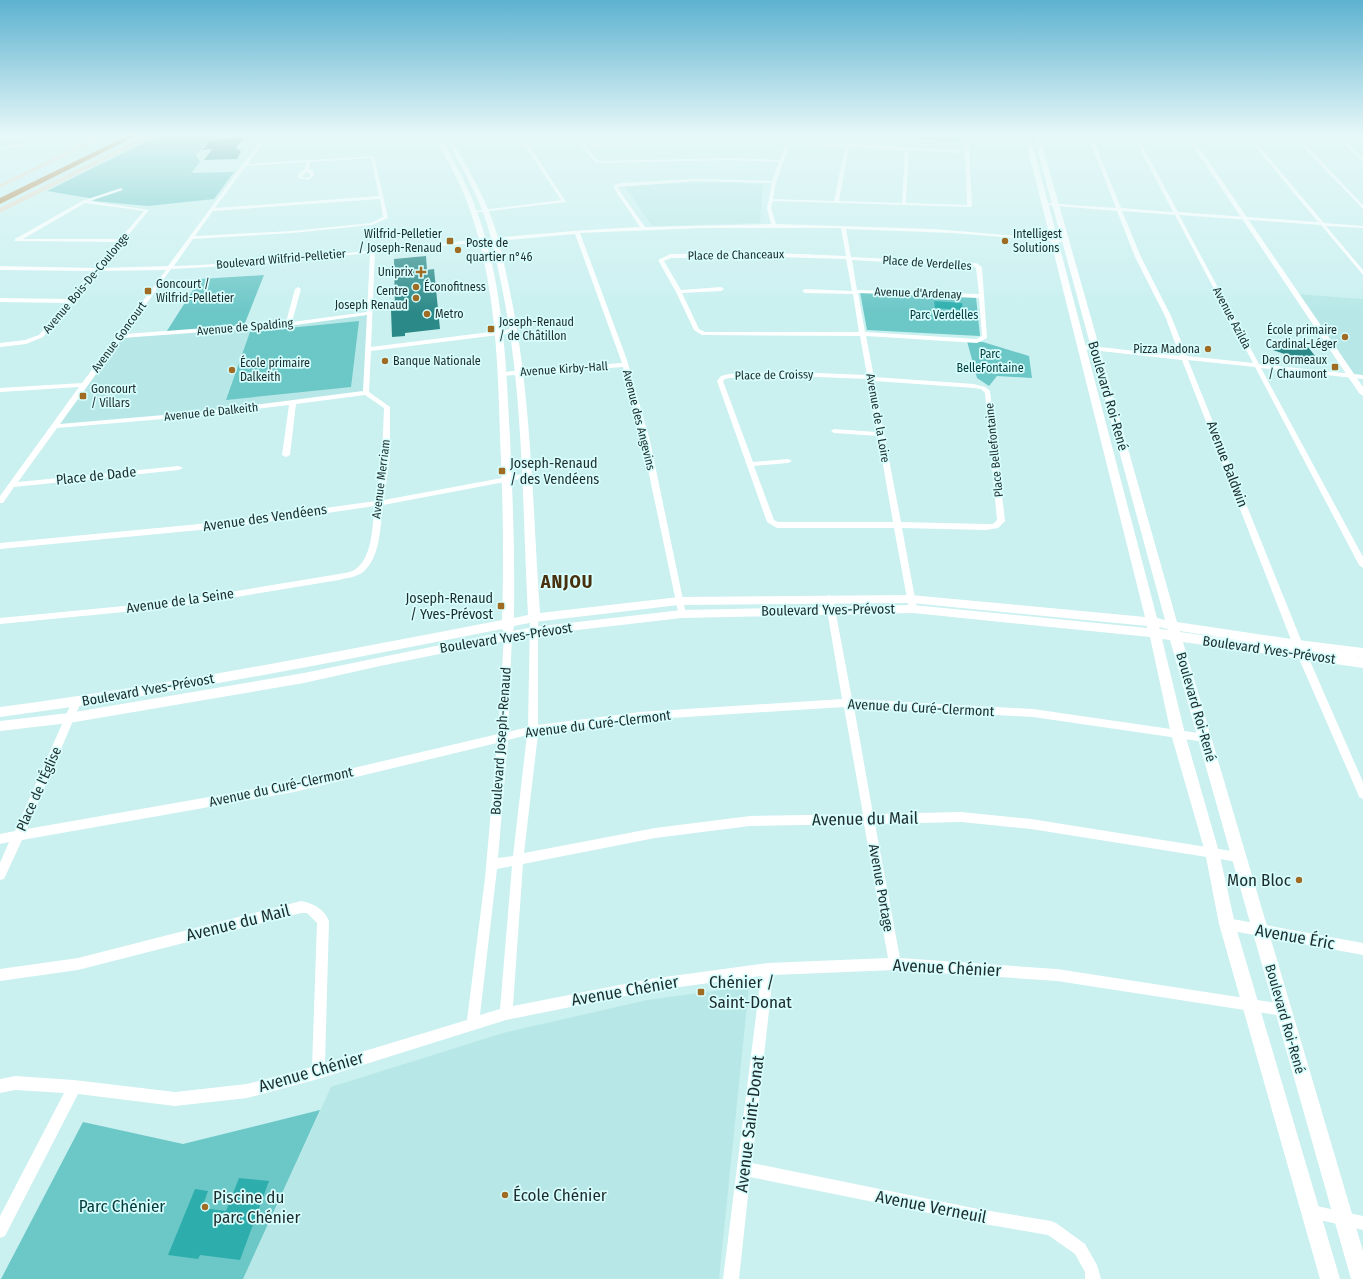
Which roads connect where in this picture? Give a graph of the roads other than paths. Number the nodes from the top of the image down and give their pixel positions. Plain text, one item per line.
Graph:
1 (15, 194) edge
2 (35, 194) edge
3 (108, 194) edge
4 (223, 194) edge
5 (381, 194) edge
6 (466, 194) edge
7 (477, 194) edge
8 (559, 194) edge
9 (620, 194) edge
10 (772, 194) edge
11 (838, 194) edge
12 (905, 194) edge
13 (970, 194) edge
14 (1043, 194) edge
15 (1053, 194) edge
16 (1114, 194) edge
17 (1165, 194) edge
18 (1228, 194) edge
19 (1297, 194) edge
20 (1349, 194) edge
21 (382, 197) junction
22 (771, 200) junction
23 (0, 201) edge
24 (84, 202) junction
25 (836, 202) junction
26 (904, 204) junction
27 (1046, 204) junction
28 (1056, 204) junction
29 (1363, 208) edge
30 (1120, 209) junction
31 (212, 210) junction
32 (485, 210) junction
33 (0, 211) edge
34 (474, 212) junction
35 (1175, 213) junction
36 (1246, 219) junction
37 (1322, 224) junction
38 (774, 225) junction
39 (843, 227) junction
40 (643, 228) junction
41 (1363, 228) edge
42 (577, 232) junction
43 (192, 238) junction
44 (494, 239) junction
45 (482, 240) junction
46 (1055, 240) junction
47 (120, 241) junction
48 (1064, 241) junction
49 (373, 251) junction
50 (848, 258) junction
51 (499, 262) junction
52 (487, 263) junction
53 (0, 268) edge
54 (170, 268) junction
55 (97, 269) junction
56 (1363, 273) edge
57 (298, 289) dead end
58 (721, 289) dead end
59 (805, 291) dead end
60 (679, 292) junction
61 (855, 292) junction
62 (507, 293) junction
63 (492, 294) junction
64 (981, 296) junction
65 (0, 300) edge
66 (70, 301) junction
67 (370, 313) junction
68 (289, 324) junction
69 (514, 331) junction
70 (498, 333) junction
71 (862, 334) junction
72 (120, 336) junction
73 (0, 345) edge
74 (1082, 347) junction
75 (1094, 348) junction
76 (369, 349) junction
77 (1185, 358) junction
78 (625, 364) junction
79 (1258, 366) junction
80 (520, 373) junction
81 (502, 374) junction
82 (1352, 376) junction
83 (1363, 377) edge
84 (871, 378) junction
85 (85, 385) junction
86 (0, 390) edge
87 (1363, 393) edge
88 (366, 394) junction
89 (292, 403) junction
90 (55, 426) junction
91 (834, 431) dead end
92 (881, 434) junction
93 (286, 455) dead end
94 (788, 461) dead end
95 (752, 464) junction
96 (179, 468) dead end
97 (528, 475) junction
98 (507, 479) junction
99 (12, 485) junction
100 (0, 501) edge
101 (378, 503) junction
102 (898, 525) junction
103 (0, 546) edge
104 (1363, 565) edge
105 (359, 571) joint
106 (679, 601) junction
107 (830, 604) junction
108 (912, 604) junction
109 (682, 614) junction
110 (534, 618) junction
111 (0, 621) edge
112 (508, 623) junction
113 (1153, 628) junction
114 (534, 631) junction
115 (1174, 631) junction
116 (508, 636) junction
117 (1300, 650) junction
118 (1363, 653) edge
119 (1363, 663) edge
120 (296, 665) junction
121 (296, 680) junction
122 (76, 702) junction
123 (848, 703) junction
124 (0, 712) edge
125 (69, 718) junction
126 (0, 726) edge
127 (534, 730) junction
128 (1178, 734) junction
129 (504, 736) junction
130 (1205, 738) junction
131 (1363, 794) edge
132 (869, 818) junction
133 (18, 836) junction
134 (0, 839) edge
135 (1212, 852) junction
136 (1238, 857) junction
137 (518, 859) junction
138 (492, 865) junction
139 (0, 874) edge
140 (1227, 924) junction
141 (1259, 931) junction
142 (1363, 949) edge
143 (895, 964) junction
144 (768, 969) junction
145 (0, 975) edge
146 (1250, 1005) junction
147 (1283, 1010) junction
148 (506, 1014) junction
149 (473, 1023) junction
150 (318, 1072) junction
151 (0, 1086) edge
152 (74, 1087) junction
153 (744, 1169) junction
154 (1312, 1212) junction
155 (1344, 1218) junction
156 (1363, 1223) edge
157 (0, 1231) edge
158 (731, 1279) edge
159 (1093, 1279) edge
160 (1330, 1279) edge
161 (1361, 1279) edge

1 - 23 highway
2 - 33 main road
3 - 24 street
4 - 31 street, Avenue Goncourt
5 - 21 street
6 - 34 street, Boulevard Joseph-Renaud
7 - 32 street, Boulevard Joseph-Renaud
8 - 32 street
9 - 40 street
10 - 22 street
11 - 25 street
12 - 26 street
13 - 26 street
14 - 27 street, Boulevard Roi-René
15 - 28 street, Boulevard Roi-René
16 - 30 street, Avenue Baldwin
17 - 35 street, Avenue Azilda
18 - 36 street
19 - 37 street
20 - 29 street
21 - 31 street
21 - 43 street
22 - 25 street
22 - 38 street
24 - 47 street, Avenue Bois-De-Coulonge
24 - 47 street
25 - 26 street
27 - 28 street
27 - 46 street, Boulevard Roi-René
28 - 30 street
28 - 48 street, Boulevard Roi-René
30 - 35 street
30 - 77 street, Avenue Baldwin
31 - 43 street, Avenue Goncourt
32 - 34 street
32 - 44 street, Boulevard Joseph-Renaud
34 - 45 street, Boulevard Joseph-Renaud
35 - 36 street
35 - 79 street, Avenue Azilda
36 - 37 street
36 - 82 street
37 - 41 street
37 - 56 street
38 - 39 street, Boulevard Wilfrid-Pelletier
38 - 40 street, Boulevard Wilfrid-Pelletier
39 - 46 street, Boulevard Wilfrid-Pelletier
39 - 50 street, Avenue de la Loire
40 - 42 street, Boulevard Wilfrid-Pelletier
42 - 44 street, Boulevard Wilfrid-Pelletier
42 - 78 street, Avenue des Angevins
43 - 54 street, Avenue Goncourt
44 - 45 street, Boulevard Wilfrid-Pelletier
44 - 51 street, Boulevard Joseph-Renaud
45 - 49 street, Boulevard Wilfrid-Pelletier
45 - 52 street, Boulevard Joseph-Renaud
46 - 48 street, Boulevard Wilfrid-Pelletier
46 - 74 street, Boulevard Roi-René
47 - 55 street, Avenue Bois-De-Coulonge
48 - 75 street, Boulevard Roi-René
49 - 54 street, Boulevard Wilfrid-Pelletier
49 - 67 street
50 - 60 street, Place de Chanceaux
50 - 61 street, Avenue de la Loire
50 - 64 street, Place de Verdelles
51 - 52 street
51 - 62 street, Boulevard Joseph-Renaud
52 - 63 street, Boulevard Joseph-Renaud
53 - 55 street, Boulevard Wilfrid-Pelletier
54 - 55 street, Boulevard Wilfrid-Pelletier
54 - 72 street, Avenue Goncourt
55 - 66 street, Avenue Bois-De-Coulonge
57 - 68 street
58 - 60 street
59 - 61 street, Avenue d'Ardenay
60 - 71 street, Place de Chanceaux
61 - 64 street, Avenue d'Ardenay
61 - 71 street, Avenue de la Loire
62 - 63 street
62 - 69 street, Boulevard Joseph-Renaud
63 - 70 street, Boulevard Joseph-Renaud
64 - 71 street, Place de Verdelles
65 - 66 street
66 - 73 street, Avenue Bois-De-Coulonge
67 - 68 street, Avenue de Spalding
67 - 76 street
68 - 72 street, Avenue de Spalding
69 - 70 street
69 - 80 street, Boulevard Joseph-Renaud
70 - 76 street
70 - 81 street, Boulevard Joseph-Renaud
71 - 84 street, Avenue de la Loire
72 - 85 street, Avenue Goncourt
74 - 75 street
74 - 113 street, Boulevard Roi-René
75 - 77 street
75 - 115 street, Boulevard Roi-René
76 - 88 street
77 - 79 street
77 - 117 street, Avenue Baldwin
78 - 80 street, Avenue Kirby-Hall
78 - 106 street, Avenue des Angevins
79 - 82 street
79 - 104 street, Avenue Azilda
80 - 81 street, Avenue Kirby-Hall
80 - 97 street, Boulevard Joseph-Renaud
81 - 98 street, Boulevard Joseph-Renaud
82 - 83 street
82 - 87 street
84 - 92 street, Avenue de la Loire
84 - 95 street, Place de Croissy
84 - 102 street, Place Bellefontaine
85 - 86 street
85 - 90 street, Avenue Goncourt
88 - 89 street, Avenue de Dalkeith
88 - 101 street, Avenue Merriam
89 - 90 street, Avenue de Dalkeith
89 - 93 street
90 - 99 street, Avenue Goncourt
91 - 92 street
92 - 102 street, Avenue de la Loire
94 - 95 street
95 - 102 street, Place de Croissy
96 - 99 street, Place de Dade
97 - 98 street, Avenue des Vendéens
97 - 110 street, Boulevard Joseph-Renaud
98 - 101 street, Avenue des Vendéens
98 - 112 street, Boulevard Joseph-Renaud
99 - 100 street, Avenue Goncourt
101 - 103 street, Avenue des Vendéens
101 - 105 street, Avenue Merriam
102 - 108 street, Avenue de la Loire
105 - 111 street, Avenue de la Seine
106 - 107 street, Boulevard Yves-Prévost
106 - 109 street, Avenue des Angevins
106 - 110 street, Boulevard Yves-Prévost
107 - 108 street, Boulevard Yves-Prévost
107 - 109 street, Boulevard Yves-Prévost
107 - 123 street, Avenue Portage
108 - 113 street, Boulevard Yves-Prévost
109 - 114 street, Boulevard Yves-Prévost
110 - 112 street, Boulevard Yves-Prévost
110 - 114 street, Boulevard Joseph-Renaud
112 - 116 street, Boulevard Joseph-Renaud
112 - 120 street, Boulevard Yves-Prévost
113 - 115 street, Boulevard Yves-Prévost
113 - 128 street, Boulevard Roi-René
114 - 116 street, Boulevard Yves-Prévost
114 - 127 street, Boulevard Joseph-Renaud
115 - 117 street, Boulevard Yves-Prévost
115 - 130 street, Boulevard Roi-René
116 - 121 street, Boulevard Yves-Prévost
116 - 129 street, Boulevard Joseph-Renaud
117 - 118 street, Boulevard Yves-Prévost
117 - 119 street, Boulevard Yves-Prévost
117 - 131 street, Avenue Baldwin
120 - 121 street
120 - 122 street, Boulevard Yves-Prévost
121 - 125 street, Boulevard Yves-Prévost
122 - 124 street, Boulevard Yves-Prévost
122 - 125 street, Place de l'Église
123 - 127 street, Avenue du Curé-Clermont
123 - 128 street, Avenue du Curé-Clermont
123 - 132 street, Avenue Portage
125 - 126 street, Boulevard Yves-Prévost
125 - 133 street, Place de l'Église
127 - 129 street, Avenue du Curé-Clermont
127 - 137 street, Boulevard Joseph-Renaud
128 - 130 street, Avenue du Curé-Clermont
128 - 135 street, Boulevard Roi-René
129 - 133 street, Avenue du Curé-Clermont
129 - 138 street, Boulevard Joseph-Renaud
130 - 136 street, Boulevard Roi-René
132 - 135 street, Avenue du Mail
132 - 137 street, Avenue du Mail
132 - 143 street, Avenue Portage
133 - 134 street, Avenue du Curé-Clermont
133 - 139 street, Place de l'Église
135 - 136 street, Avenue du Mail
135 - 140 street, Boulevard Roi-René
136 - 141 street, Boulevard Roi-René
137 - 138 street, Avenue du Mail
137 - 148 street, Boulevard Joseph-Renaud
138 - 149 street, Boulevard Joseph-Renaud
140 - 141 street, Avenue Éric
140 - 146 street, Boulevard Roi-René
141 - 142 street, Avenue Éric
141 - 147 street, Boulevard Roi-René
143 - 144 street, Avenue Chénier
143 - 146 street, Avenue Chénier
144 - 148 street, Avenue Chénier
144 - 153 street, Avenue Saint-Donat
145 - 150 street, Avenue du Mail
146 - 147 street, Avenue Chénier
146 - 154 street, Boulevard Roi-René
147 - 155 street, Boulevard Roi-René
148 - 149 street, Avenue Chénier
149 - 150 street, Avenue Chénier
150 - 152 street, Avenue Chénier
151 - 152 street, Avenue Chénier
152 - 157 street
153 - 158 street, Avenue Saint-Donat
153 - 159 street, Avenue Verneuil
154 - 155 street
154 - 160 street, Boulevard Roi-René
155 - 156 street
155 - 161 street, Boulevard Roi-René

